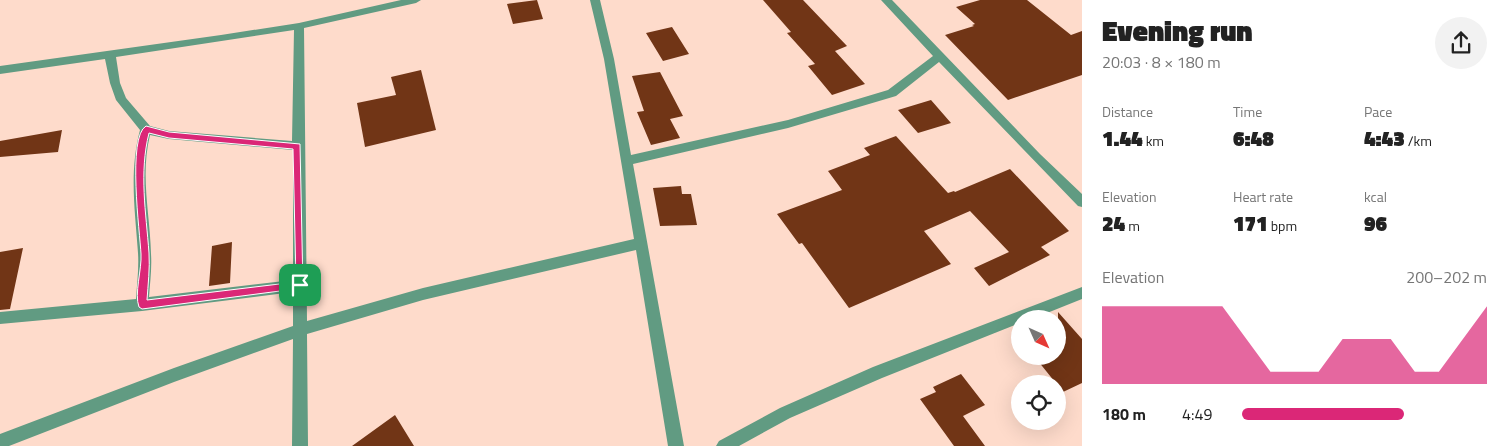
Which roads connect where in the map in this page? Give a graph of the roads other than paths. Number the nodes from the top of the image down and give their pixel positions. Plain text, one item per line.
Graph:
1 (416, 0) edge
2 (595, 0) edge
3 (886, 0) edge
4 (299, 26) junction
5 (110, 55) junction
6 (940, 56) junction
7 (0, 70) edge
8 (146, 129) junction
9 (297, 146) junction
10 (626, 161) junction
11 (1082, 202) edge
12 (640, 243) junction
13 (300, 285) junction
14 (1082, 293) edge
15 (142, 304) junction
16 (0, 318) edge
17 (302, 330) junction
18 (0, 442) edge
19 (300, 446) edge
20 (676, 446) edge
21 (724, 446) edge

1 - 4 street
2 - 10 street
3 - 6 street
4 - 5 street
4 - 9 street
5 - 7 street
5 - 8 street
6 - 10 street
6 - 11 street
8 - 9 street
8 - 15 street
9 - 13 street
10 - 12 street
12 - 17 street
12 - 20 street
13 - 15 street
13 - 17 street
14 - 21 street
15 - 16 street
17 - 18 street
17 - 19 street

